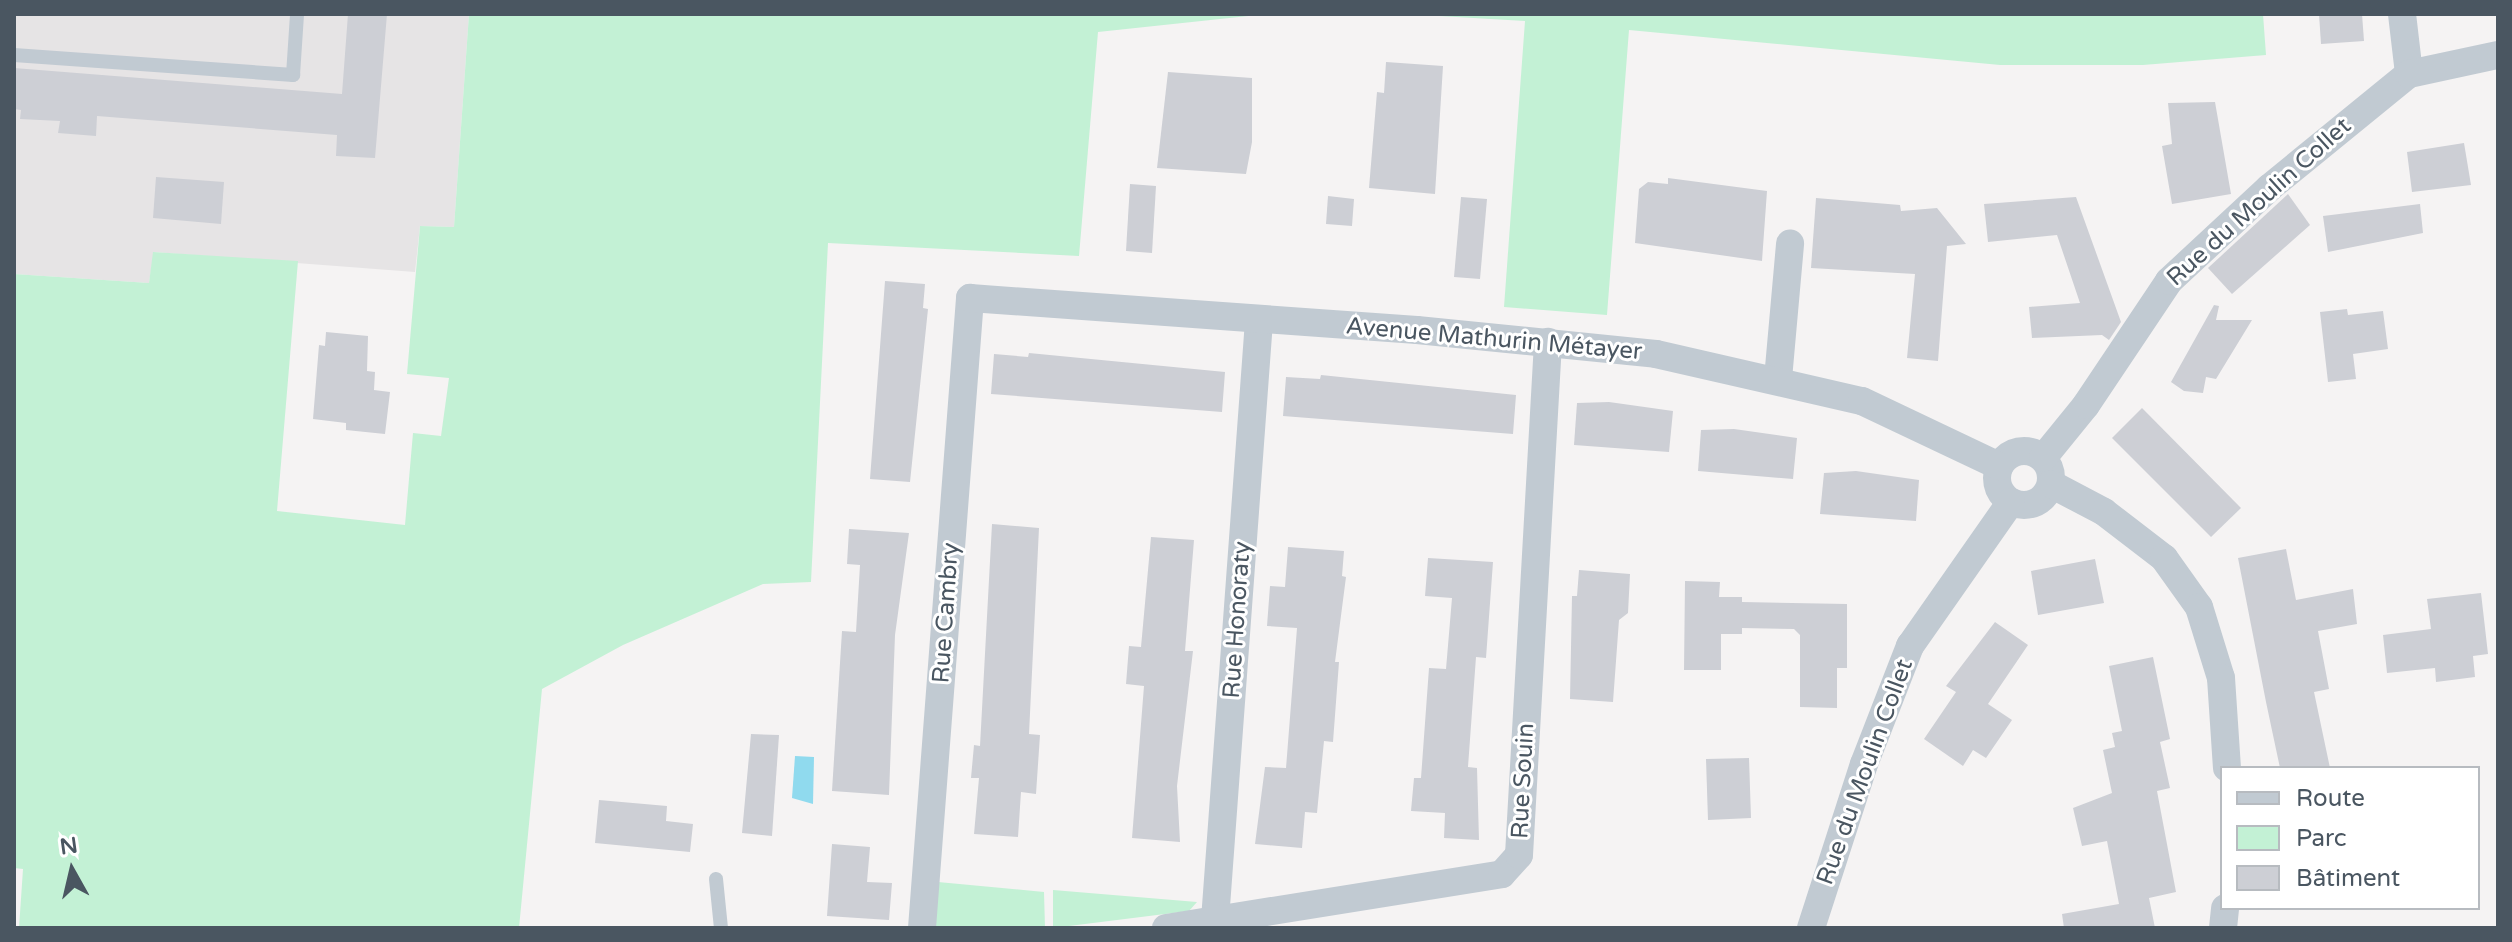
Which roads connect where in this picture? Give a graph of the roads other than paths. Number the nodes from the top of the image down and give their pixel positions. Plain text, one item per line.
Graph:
1 (297, 14) edge
2 (2402, 14) edge
3 (14, 55) edge
4 (2498, 55) edge
5 (2409, 74) junction
6 (1790, 244) dead end
7 (970, 298) joint
8 (1259, 321) junction
9 (1548, 342) junction
10 (1778, 379) junction
11 (1999, 466) junction
12 (2047, 471) junction
13 (2011, 502) junction
14 (2227, 766) edge
15 (716, 879) dead end
16 (1215, 920) junction
17 (721, 928) edge
18 (922, 928) edge
19 (1166, 928) edge
20 (1811, 928) edge

1 - 3 lane
2 - 5 street
4 - 5 street, Rue du Moulin Collet
5 - 12 street, Rue du Moulin Collet
6 - 10 street
7 - 8 street, Avenue Mathurin Métayer
7 - 18 street, Rue Cambry
8 - 9 street, Avenue Mathurin Métayer
8 - 16 street, Rue Honoraty
9 - 10 street, Avenue Mathurin Métayer
9 - 16 street, Rue Souin
10 - 11 street, Avenue Mathurin Métayer
11 - 12 street
11 - 13 street
12 - 13 street
12 - 14 street
13 - 20 street, Rue du Moulin Collet
15 - 17 lane
16 - 19 street, Rue Souin

